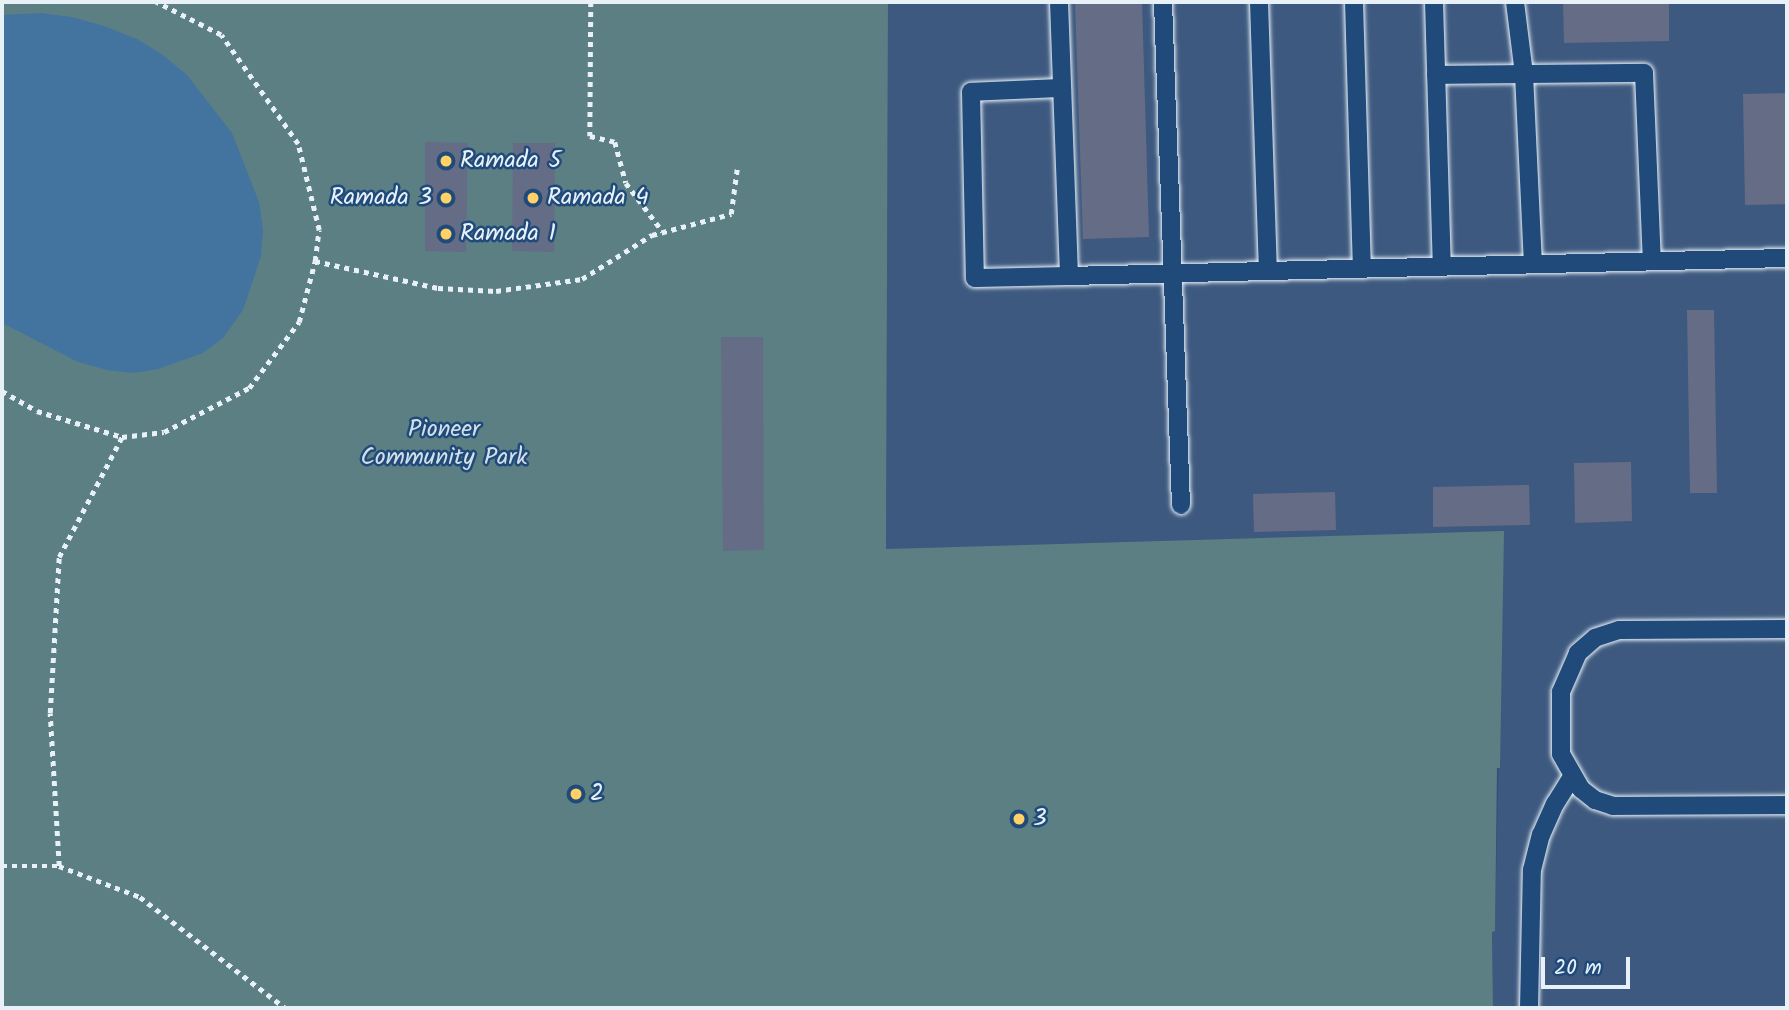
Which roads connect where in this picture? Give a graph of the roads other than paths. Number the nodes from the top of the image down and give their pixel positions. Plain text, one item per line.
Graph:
1 (1059, 2) edge
2 (1163, 2) edge
3 (1259, 2) edge
4 (1354, 2) edge
5 (1434, 2) edge
6 (1515, 2) edge
7 (1524, 74) junction
8 (1436, 75) junction
9 (1062, 88) junction
10 (1787, 258) edge
11 (1652, 261) junction
12 (1533, 264) junction
13 (1442, 266) junction
14 (1362, 268) junction
15 (1268, 270) junction
16 (1172, 272) junction
17 (1069, 276) junction
18 (1181, 505) dead end
19 (1787, 629) edge
20 (1572, 777) junction
21 (1787, 804) edge
22 (1529, 1008) edge

1 - 9 lane
2 - 16 lane
3 - 15 lane
4 - 14 lane
5 - 8 lane
6 - 7 lane
7 - 8 lane
7 - 11 lane
7 - 12 lane
8 - 13 lane
9 - 17 lane
9 - 17 lane
10 - 11 lane
11 - 12 lane
12 - 13 lane
13 - 14 lane
14 - 15 lane
15 - 16 lane
16 - 17 lane
16 - 18 lane
19 - 20 lane
20 - 21 lane
20 - 22 lane

